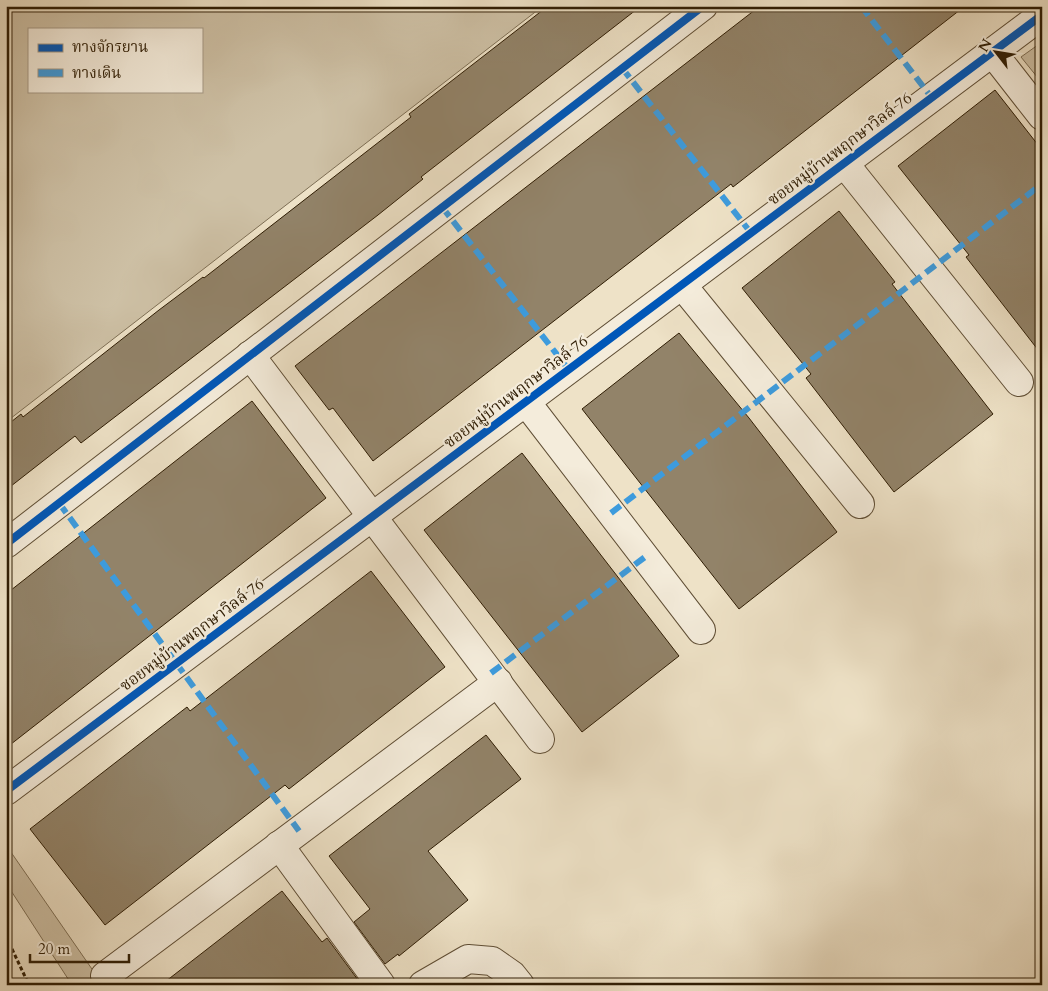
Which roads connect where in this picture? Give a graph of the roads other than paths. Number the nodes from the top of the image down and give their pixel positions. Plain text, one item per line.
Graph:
1 (702, 6) edge
2 (1042, 15) edge
3 (992, 52) junction
4 (1042, 116) edge
5 (844, 163) junction
6 (682, 285) junction
7 (250, 355) junction
8 (1019, 382) dead end
9 (526, 402) junction
10 (860, 504) dead end
11 (372, 517) junction
12 (6, 544) edge
13 (701, 630) dead end
14 (498, 682) junction
15 (540, 739) dead end
16 (6, 792) edge
17 (279, 845) junction
18 (105, 976) dead end
19 (381, 985) edge
20 (423, 985) edge
21 (520, 985) edge

1 - 7 street
2 - 3 street, ซอยหมู่บ้านพฤกษาวิลล์ 76
3 - 4 street
3 - 5 street, ซอยหมู่บ้านพฤกษาวิลล์ 76
5 - 6 street, ซอยหมู่บ้านพฤกษาวิลล์ 76
5 - 8 street
6 - 9 street, ซอยหมู่บ้านพฤกษาวิลล์ 76
6 - 10 street
7 - 11 street
7 - 12 street
9 - 11 street, ซอยหมู่บ้านพฤกษาวิลล์ 76
9 - 13 street
11 - 14 street
11 - 16 street, ซอยหมู่บ้านพฤกษาวิลล์ 76
14 - 15 street
14 - 17 street
17 - 18 street
17 - 19 street
20 - 21 street

